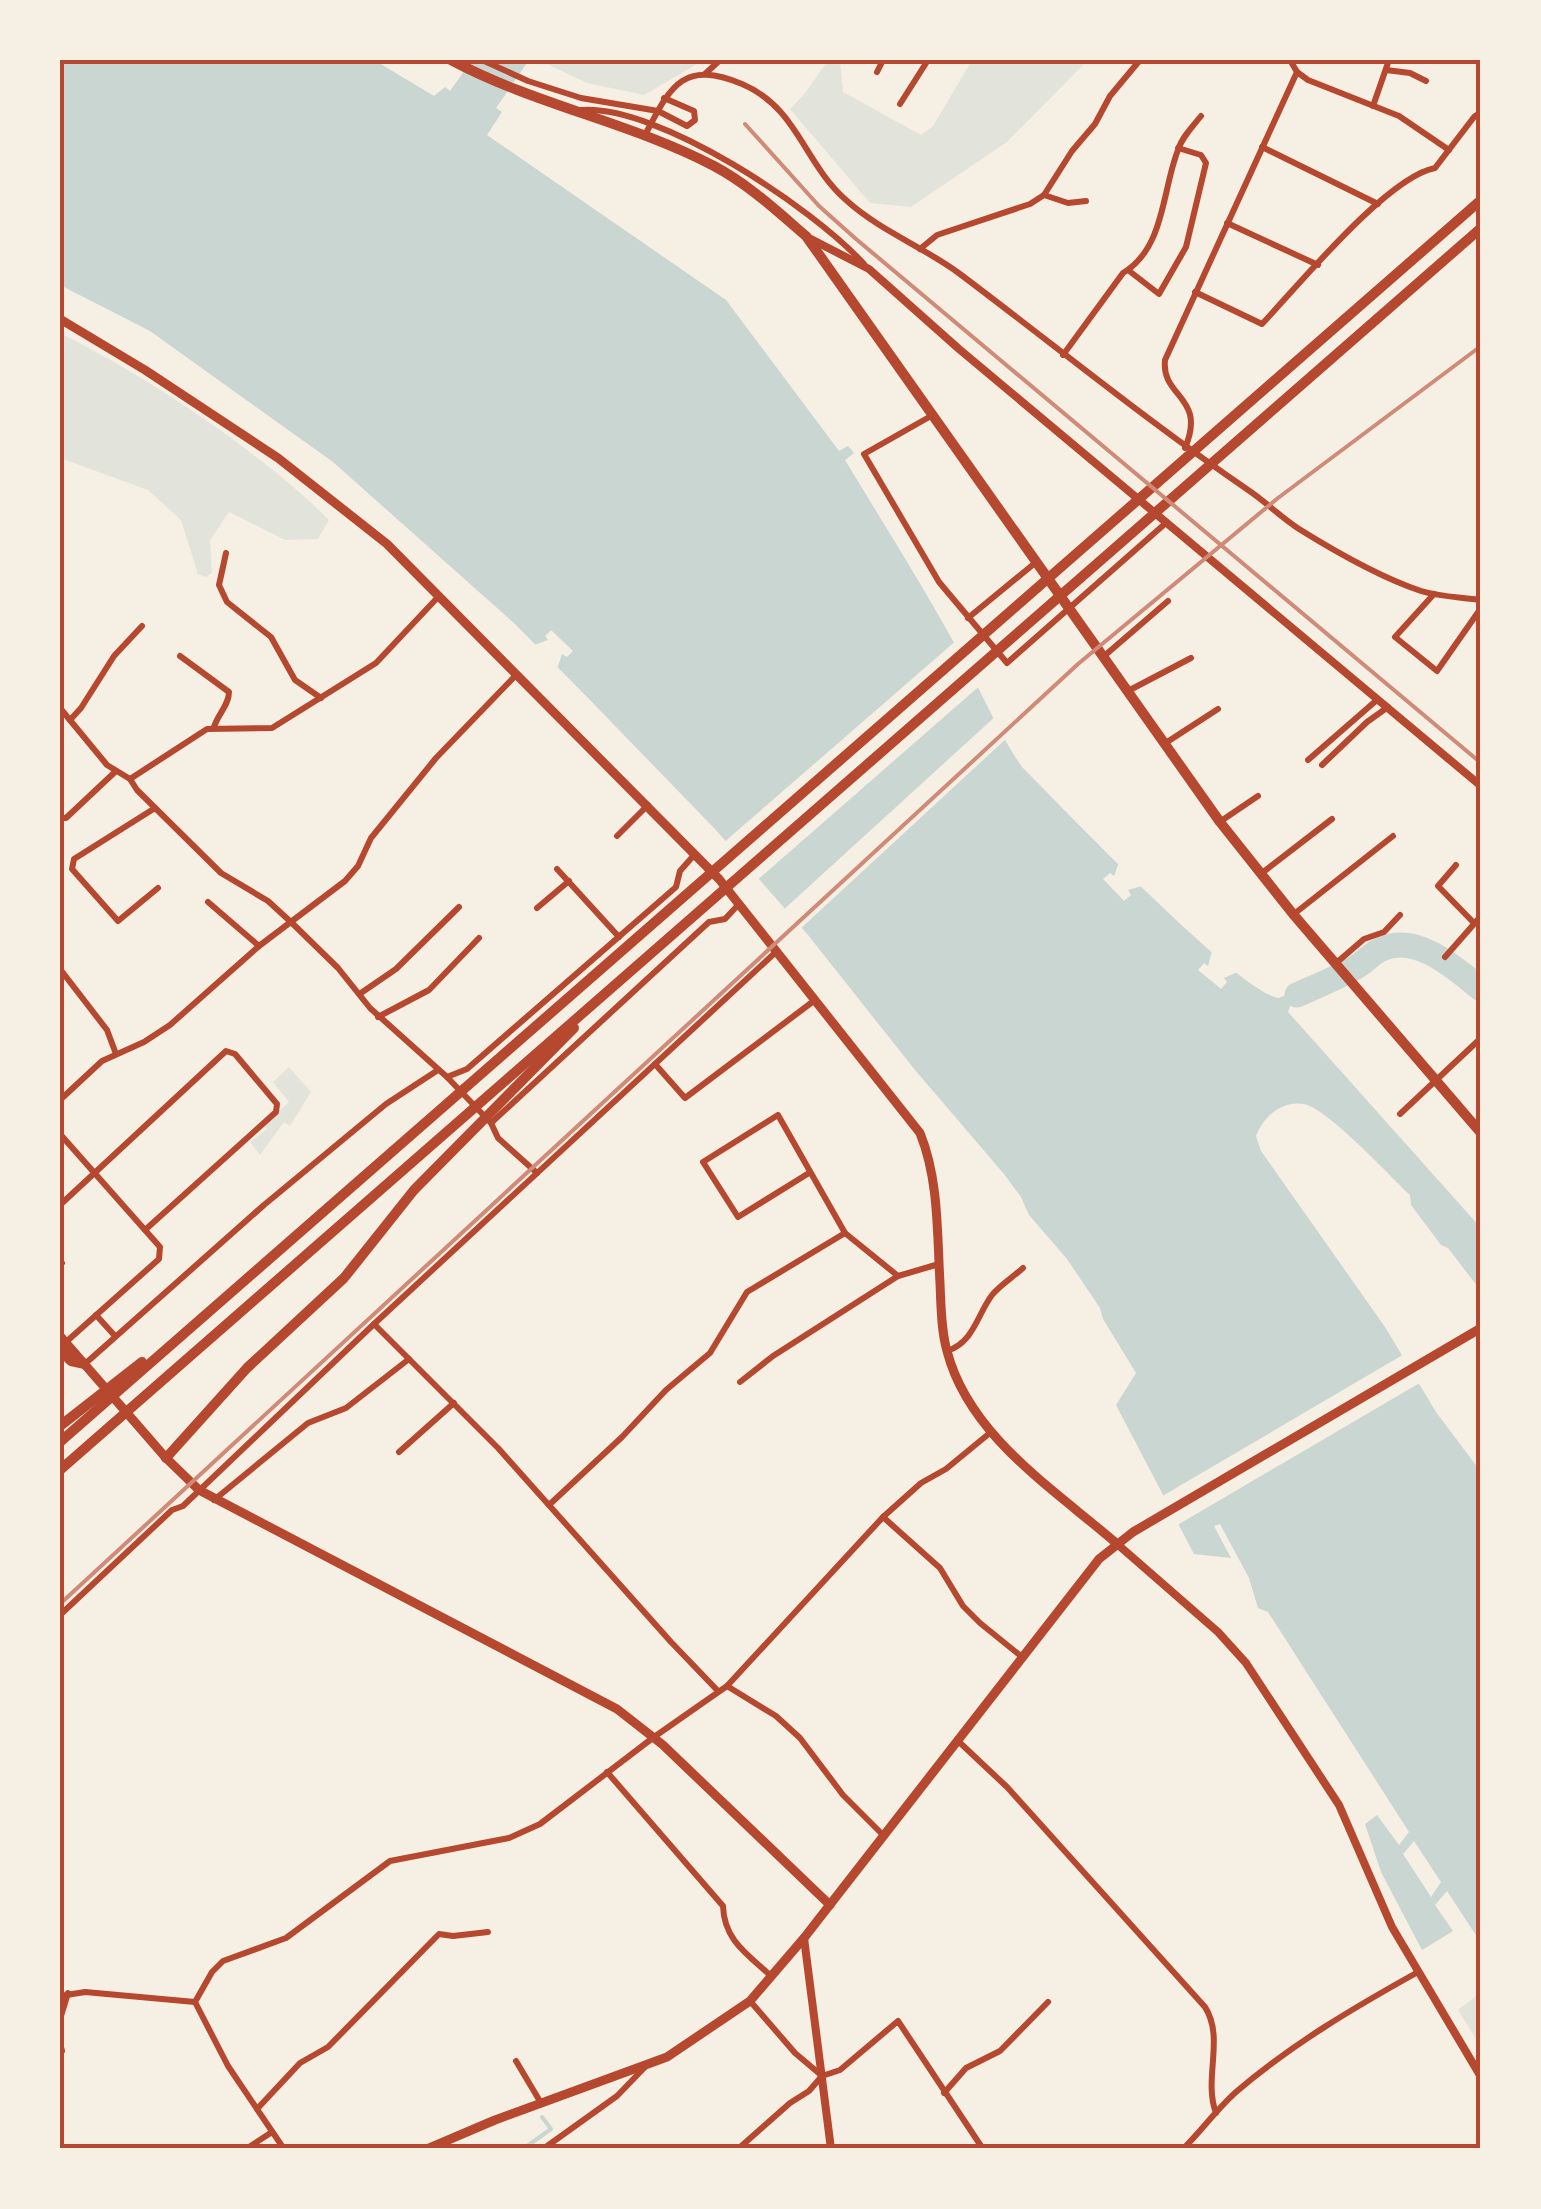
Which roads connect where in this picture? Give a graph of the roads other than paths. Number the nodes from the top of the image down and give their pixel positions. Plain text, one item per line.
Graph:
1 (482, 60) edge
2 (720, 60) edge
3 (884, 60) edge
4 (928, 60) edge
5 (1140, 60) edge
6 (1290, 60) edge
7 (1390, 60) edge
8 (457, 62) edge
9 (1386, 70) junction
10 (876, 72) dead end
11 (1297, 72) junction
12 (704, 75) junction
13 (1426, 81) dead end
14 (664, 98) junction
15 (900, 104) dead end
16 (1373, 106) junction
17 (571, 111) junction
18 (658, 111) junction
19 (1481, 112) edge
20 (1201, 116) dead end
21 (651, 124) junction
22 (645, 136) junction
23 (1262, 147) junction
24 (1178, 148) junction
25 (1449, 150) junction
26 (1044, 195) junction
27 (1481, 200) edge
28 (1086, 202) dead end
29 (1378, 204) junction
30 (1227, 223) junction
31 (1481, 228) edge
32 (806, 236) junction
33 (920, 250) junction
34 (1318, 266) junction
35 (869, 269) junction
36 (1128, 270) junction
37 (1195, 292) junction
38 (60, 319) edge
39 (1063, 355) junction
40 (931, 416) junction
41 (1185, 448) junction
42 (1167, 522) junction
43 (226, 553) dead end
44 (1035, 563) junction
45 (1434, 594) junction
46 (439, 596) junction
47 (1168, 600) dead end
48 (1481, 600) edge
49 (1481, 608) edge
50 (1068, 610) junction
51 (968, 618) junction
52 (142, 626) dead end
53 (180, 656) dead end
54 (1102, 658) junction
55 (1192, 658) dead end
56 (517, 674) junction
57 (1126, 692) junction
58 (321, 698) junction
59 (1378, 699) junction
60 (1388, 707) junction
61 (60, 708) edge
62 (1218, 709) dead end
63 (70, 720) junction
64 (214, 727) junction
65 (1162, 744) junction
66 (1308, 760) dead end
67 (1322, 765) dead end
68 (116, 771) junction
69 (130, 779) junction
70 (1481, 786) edge
71 (1258, 796) dead end
72 (648, 805) junction
73 (154, 808) junction
74 (60, 818) edge
75 (1332, 819) dead end
76 (1220, 822) junction
77 (617, 836) dead end
78 (1393, 836) dead end
79 (696, 854) junction
80 (1456, 865) dead end
81 (558, 869) dead end
82 (1260, 874) junction
83 (569, 881) junction
84 (158, 888) dead end
85 (208, 902) dead end
86 (740, 904) junction
87 (460, 907) dead end
88 (538, 908) dead end
89 (1292, 914) junction
90 (1400, 916) dead end
91 (1481, 916) edge
92 (292, 923) junction
93 (1474, 923) junction
94 (618, 937) junction
95 (662, 942) junction
96 (478, 943) dead end
97 (259, 946) junction
98 (778, 952) junction
99 (1445, 957) dead end
100 (1336, 965) junction
101 (60, 969) edge
102 (447, 972) junction
103 (454, 979) dead end
104 (360, 993) junction
105 (816, 1000) junction
106 (378, 1016) junction
107 (1481, 1038) edge
108 (116, 1054) junction
109 (655, 1064) junction
110 (438, 1070) junction
111 (448, 1077) junction
112 (1435, 1080) junction
113 (60, 1100) edge
114 (1400, 1114) dead end
115 (491, 1123) junction
116 (1481, 1133) edge
117 (60, 1134) edge
118 (95, 1173) junction
119 (536, 1173) junction
120 (809, 1174) junction
121 (60, 1204) edge
122 (145, 1230) junction
123 (845, 1233) junction
124 (939, 1264) junction
125 (1023, 1268) dead end
126 (898, 1276) junction
127 (96, 1315) junction
128 (374, 1324) junction
129 (1480, 1328) edge
130 (114, 1336) junction
131 (62, 1343) edge
132 (947, 1352) junction
133 (409, 1359) junction
134 (85, 1364) junction
135 (740, 1382) dead end
136 (454, 1403) junction
137 (88, 1410) junction
138 (60, 1426) edge
139 (992, 1432) junction
140 (60, 1442) edge
141 (399, 1452) dead end
142 (166, 1458) junction
143 (60, 1470) edge
144 (199, 1490) junction
145 (214, 1500) junction
146 (548, 1505) junction
147 (882, 1517) junction
148 (1116, 1543) junction
149 (60, 1615) edge
150 (1022, 1657) junction
151 (727, 1686) junction
152 (718, 1691) junction
153 (654, 1736) junction
154 (957, 1740) junction
155 (607, 1772) junction
156 (884, 1836) junction
157 (830, 1905) junction
158 (488, 1932) dead end
159 (804, 1938) junction
160 (1418, 1972) junction
161 (772, 1976) junction
162 (64, 1994) edge
163 (750, 2001) junction
164 (195, 2002) junction
165 (1048, 2002) dead end
166 (60, 2019) edge
167 (516, 2061) dead end
168 (646, 2066) junction
169 (822, 2076) junction
170 (1481, 2078) edge
171 (944, 2093) junction
172 (542, 2104) junction
173 (257, 2109) junction
174 (1216, 2113) junction
175 (272, 2132) junction
176 (246, 2149) edge
177 (284, 2149) edge
178 (427, 2149) edge
179 (543, 2149) edge
180 (738, 2149) edge
181 (830, 2149) edge
182 (983, 2149) edge
183 (1183, 2149) edge

1 - 18 street
2 - 12 street
3 - 10 street
4 - 15 street
5 - 26 street
6 - 11 street
7 - 9 street
8 - 17 highway
9 - 13 street
9 - 16 street
11 - 16 street
11 - 23 street
12 - 14 street
12 - 33 street
14 - 18 street
14 - 18 street
16 - 25 street
17 - 21 street
17 - 22 highway
18 - 21 street
19 - 25 street
20 - 24 street
21 - 22 street
21 - 35 street
22 - 32 highway
23 - 29 street
23 - 30 street
24 - 36 street
24 - 36 street
25 - 29 street
26 - 28 street
26 - 33 street
27 - 137 highway
29 - 34 street
30 - 34 street
30 - 37 street
31 - 95 highway
32 - 35 street
32 - 40 highway
33 - 39 street
34 - 37 street
35 - 42 street
36 - 39 street
37 - 41 street
38 - 46 main road
39 - 41 street
40 - 44 highway
40 - 51 street
41 - 45 street
42 - 50 street
42 - 59 street
43 - 58 street
44 - 50 highway
44 - 51 street
45 - 48 street
45 - 49 street
46 - 56 main road
46 - 58 street
47 - 54 street
50 - 51 street
50 - 54 highway
52 - 63 street
53 - 64 street
54 - 57 highway
55 - 57 street
56 - 72 main road
56 - 92 street
57 - 65 highway
58 - 64 street
59 - 60 street
59 - 66 street
60 - 67 street
60 - 70 street
61 - 63 street
62 - 65 street
63 - 68 street
64 - 69 street
65 - 76 highway
68 - 69 street
68 - 74 street
69 - 73 street
71 - 76 street
72 - 77 street
72 - 79 main road
73 - 84 street
73 - 92 street
75 - 82 street
76 - 82 highway
78 - 89 street
79 - 86 main road
79 - 94 street
80 - 93 street
81 - 83 street
82 - 89 highway
83 - 88 street
83 - 94 street
85 - 97 street
86 - 98 main road
86 - 115 street
87 - 104 street
89 - 100 highway
90 - 100 street
91 - 93 street
92 - 97 street
92 - 104 street
93 - 99 street
94 - 111 street
95 - 142 highway
95 - 143 highway
96 - 102 street
97 - 108 street
98 - 105 main road
98 - 109 street
100 - 112 highway
101 - 108 street
102 - 103 street
102 - 106 street
104 - 106 street
105 - 109 street
105 - 124 main road
106 - 110 street
107 - 112 street
108 - 113 street
109 - 119 street
110 - 111 street
110 - 130 street
111 - 115 street
112 - 114 street
112 - 116 highway
115 - 119 street
117 - 118 street
118 - 121 street
118 - 122 street
118 - 122 street
119 - 128 street
120 - 120 street
120 - 123 street
122 - 127 street
123 - 126 street
123 - 146 street
124 - 126 street
124 - 132 main road
125 - 132 street
126 - 135 street
127 - 130 street
127 - 131 street
128 - 133 street
128 - 144 street
129 - 148 main road
130 - 134 street
131 - 134 highway
132 - 139 main road
133 - 136 street
133 - 145 street
134 - 142 main road
136 - 141 street
136 - 146 street
137 - 138 highway
137 - 140 highway
139 - 147 street
139 - 148 main road
142 - 144 main road
144 - 145 main road
144 - 149 street
145 - 153 main road
146 - 152 street
147 - 150 street
147 - 151 street
148 - 150 main road
148 - 160 street
150 - 154 main road
151 - 152 street
151 - 156 street
152 - 153 street
153 - 155 street
153 - 157 main road
154 - 156 main road
154 - 174 street
155 - 161 street
155 - 164 street
156 - 157 main road
157 - 159 main road
158 - 173 street
159 - 161 main road
159 - 169 street
160 - 170 street
160 - 174 street
161 - 163 main road
162 - 164 street
162 - 166 street
163 - 168 main road
163 - 169 street
164 - 173 street
165 - 171 street
167 - 172 street
168 - 172 main road
168 - 179 street
169 - 171 street
169 - 180 street
169 - 181 street
171 - 182 street
172 - 178 main road
173 - 175 street
174 - 183 street
175 - 176 street
175 - 177 street

